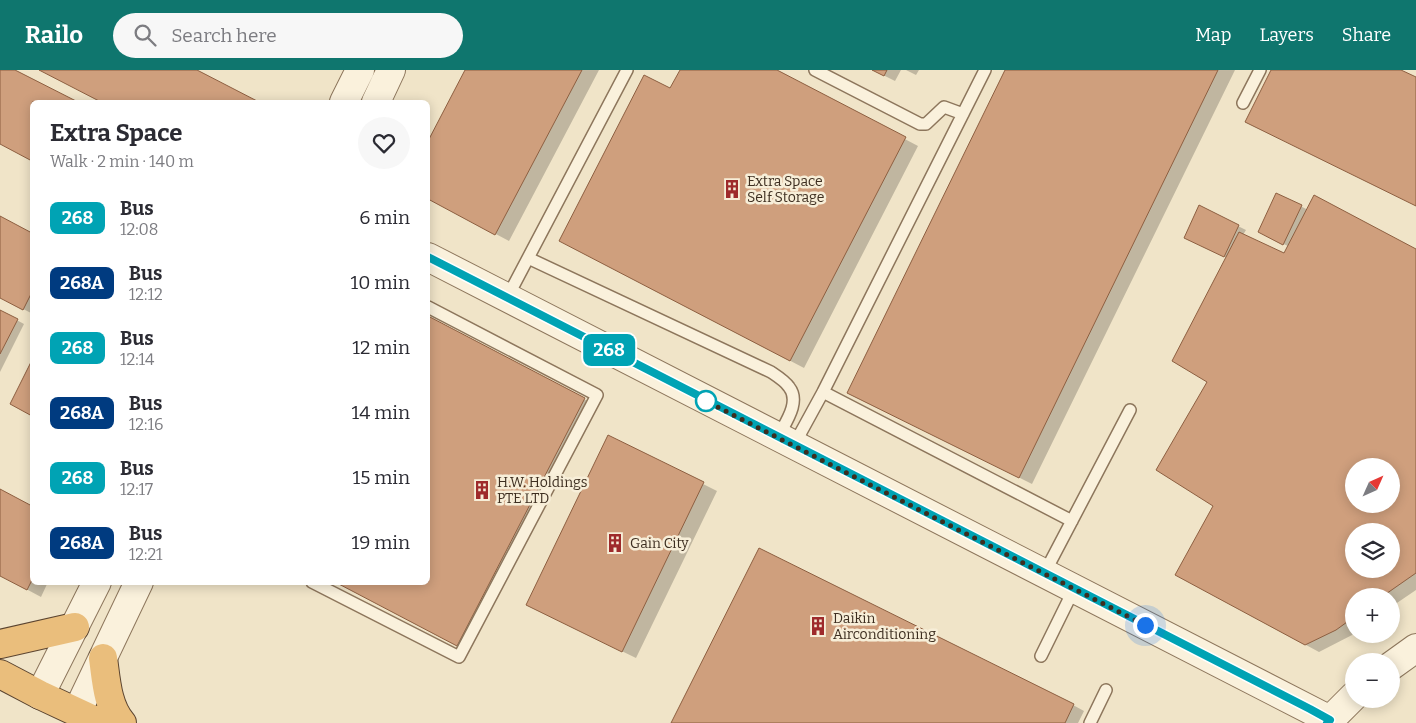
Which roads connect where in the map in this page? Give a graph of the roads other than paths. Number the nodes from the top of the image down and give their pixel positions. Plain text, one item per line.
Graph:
1 (360, 70) edge
2 (391, 70) edge
3 (627, 70) edge
4 (814, 70) edge
5 (985, 70) edge
6 (1260, 70) edge
7 (345, 100) edge
8 (377, 100) edge
9 (1243, 103) dead end
10 (963, 114) junction
11 (528, 258) junction
12 (430, 259) edge
13 (507, 298) junction
14 (430, 308) edge
15 (824, 392) junction
16 (1130, 410) dead end
17 (786, 441) junction
18 (1072, 520) junction
19 (1044, 574) junction
20 (96, 585) edge
21 (139, 585) edge
22 (318, 585) edge
23 (1074, 589) junction
24 (75, 627) junction
25 (0, 644) edge
26 (1416, 648) edge
27 (1041, 656) dead end
28 (103, 658) junction
29 (1400, 660) edge
30 (0, 674) edge
31 (1106, 690) dead end
32 (40, 695) junction
33 (1345, 705) edge
34 (89, 718) edge
35 (1329, 722) edge
36 (122, 723) edge
37 (1090, 723) edge

1 - 7 street
2 - 8 street
3 - 11 lane
4 - 10 lane
5 - 10 lane
6 - 9 lane
10 - 15 lane
11 - 13 lane
11 - 17 lane
12 - 13 street
13 - 17 street
14 - 22 lane
15 - 17 lane
15 - 18 lane
16 - 18 lane
17 - 19 street
18 - 19 lane
19 - 23 street
20 - 24 street
21 - 28 street
23 - 27 lane
23 - 35 street
24 - 25 highway
24 - 32 street
26 - 29 street
28 - 34 street
28 - 36 highway
30 - 32 highway
31 - 37 lane
32 - 34 highway
33 - 35 street

